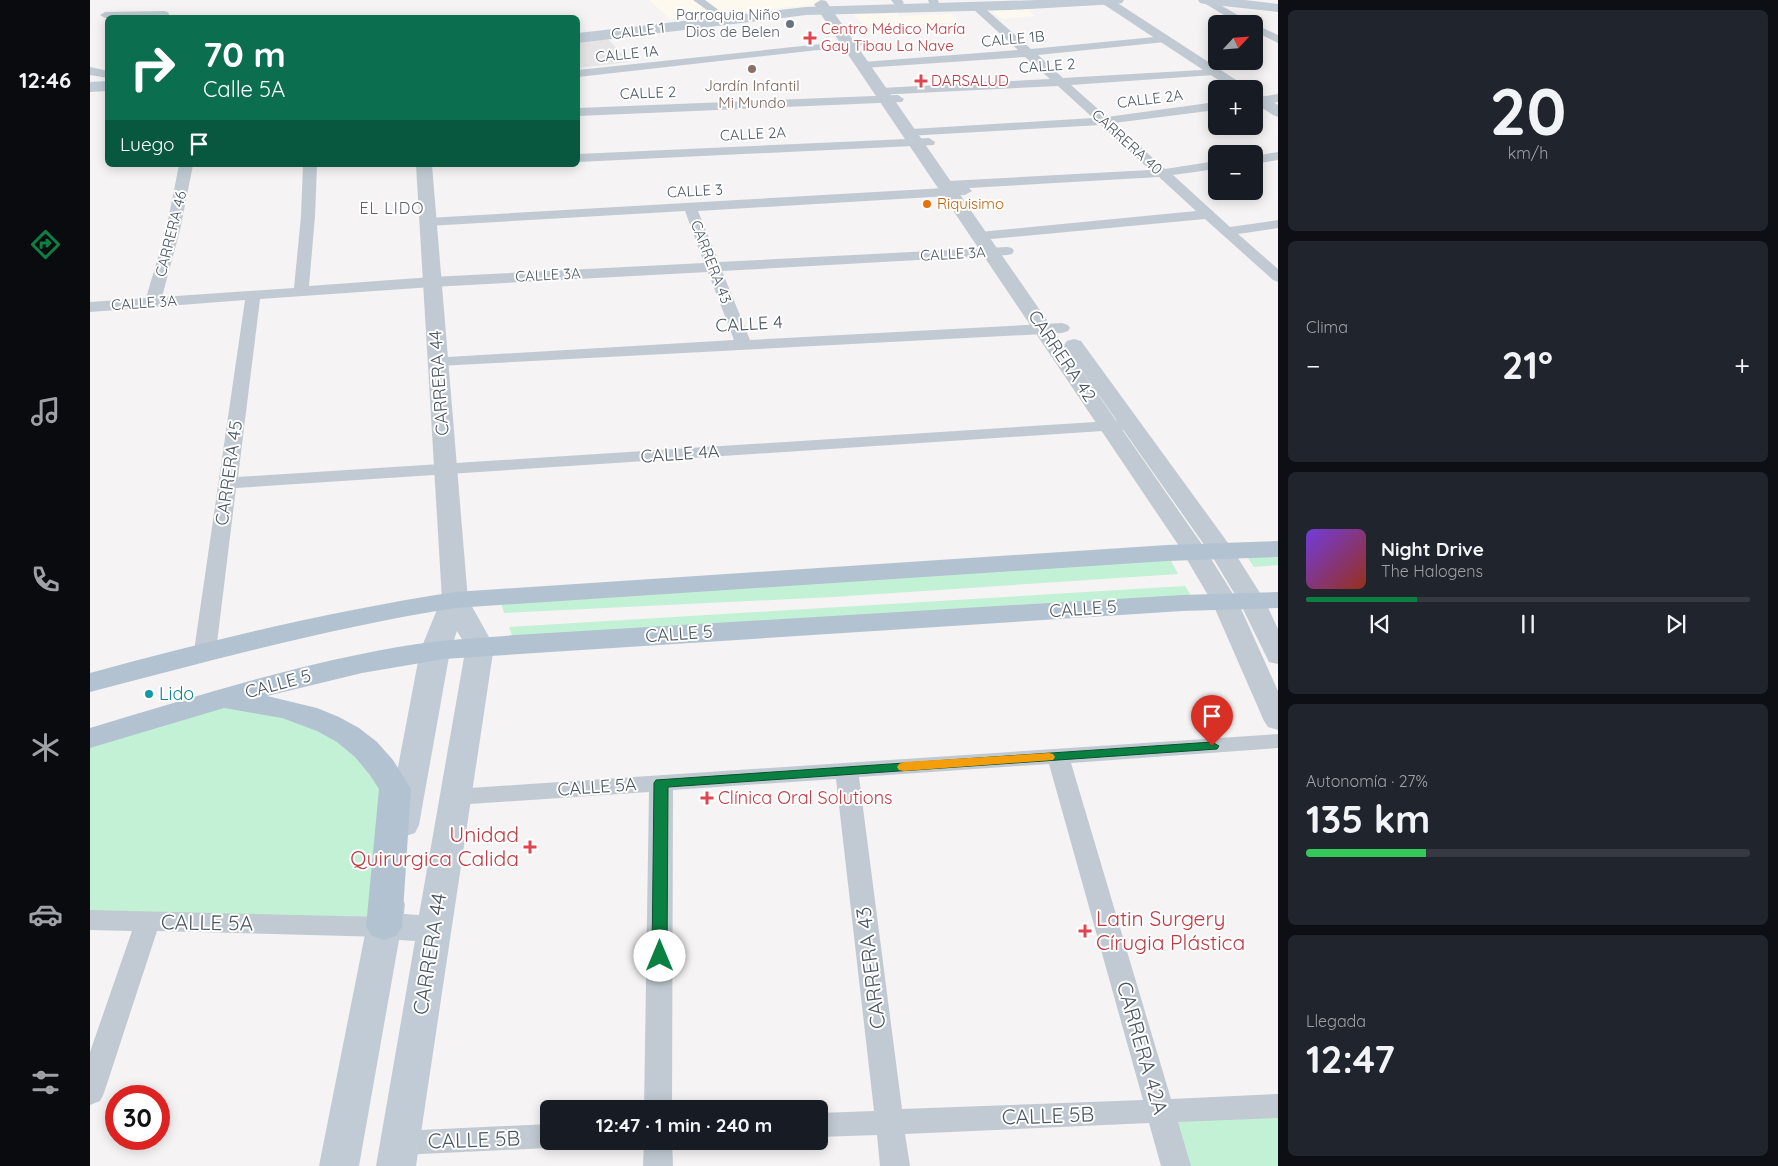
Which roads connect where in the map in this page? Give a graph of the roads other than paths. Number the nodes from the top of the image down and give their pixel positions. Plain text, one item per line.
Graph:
1 (152, 0) edge
2 (698, 0) edge
3 (1038, 0) edge
4 (1045, 0) edge
5 (1109, 0) edge
6 (1205, 0) edge
7 (1244, 0) edge
8 (898, 1) edge
9 (934, 1) edge
10 (1278, 4) edge
11 (828, 7) junction
12 (977, 8) junction
13 (1278, 8) edge
14 (719, 14) junction
15 (165, 15) edge
16 (1232, 15) edge
17 (580, 29) edge
18 (1263, 32) edge
19 (580, 38) edge
20 (1165, 39) junction
21 (1278, 40) edge
22 (854, 44) junction
23 (1027, 53) junction
24 (869, 65) junction
25 (1208, 66) edge
26 (1214, 70) joint
27 (90, 71) edge
28 (105, 74) edge
29 (580, 74) edge
30 (105, 75) edge
31 (90, 77) edge
32 (1229, 80) edge
33 (1060, 82) junction
34 (105, 86) edge
35 (90, 87) edge
36 (890, 95) junction
37 (1278, 98) edge
38 (1263, 99) edge
39 (1263, 103) edge
40 (1208, 107) edge
41 (580, 112) edge
42 (1278, 112) edge
43 (1104, 121) junction
44 (919, 137) junction
45 (1278, 156) edge
46 (580, 158) edge
47 (1263, 158) edge
48 (1208, 166) edge
49 (186, 167) edge
50 (310, 167) edge
51 (424, 167) edge
52 (1162, 173) junction
53 (955, 188) junction
54 (690, 207) junction
55 (1208, 214) junction
56 (428, 222) junction
57 (1278, 224) edge
58 (1229, 231) junction
59 (993, 243) junction
60 (713, 267) junction
61 (1278, 277) edge
62 (432, 282) junction
63 (301, 292) junction
64 (253, 295) junction
65 (154, 302) junction
66 (90, 307) edge
67 (1062, 328) junction
68 (1043, 329) junction
69 (744, 344) junction
70 (438, 360) junction
71 (1131, 425) junction
72 (1110, 426) junction
73 (446, 469) junction
74 (228, 483) junction
75 (1278, 550) edge
76 (1208, 552) junction
77 (455, 600) junction
78 (1265, 600) edge
79 (1224, 602) junction
80 (480, 646) junction
81 (205, 651) junction
82 (435, 652) junction
83 (1278, 656) edge
84 (90, 683) edge
85 (210, 702) junction
86 (1278, 722) edge
87 (90, 738) edge
88 (1278, 741) edge
89 (1058, 757) junction
90 (847, 771) junction
91 (661, 783) junction
92 (455, 797) junction
93 (90, 920) edge
94 (148, 921) junction
95 (384, 927) junction
96 (434, 928) junction
97 (90, 1093) edge
98 (658, 1100) edge
99 (1278, 1106) edge
100 (1160, 1111) junction
101 (890, 1122) junction
102 (828, 1125) edge
103 (540, 1137) edge
104 (658, 1150) edge
105 (398, 1154) edge
106 (339, 1166) edge
107 (658, 1166) edge
108 (895, 1166) edge
109 (1176, 1166) edge

1 - 15 street
2 - 14 street
3 - 4 main road, CALLE 1
3 - 9 main road, CALLE 1
5 - 12 main road, CALLE 1
5 - 20 street
6 - 13 main road
6 - 16 street
7 - 10 main road
8 - 9 main road, CALLE 1
8 - 11 main road, CALLE 1
11 - 12 main road, CALLE 1
11 - 14 main road, CALLE 1
11 - 19 main road, CALLE 1
11 - 22 street, CARRERA 42
12 - 23 street, CARRERA 40
14 - 17 main road, CALLE 1
18 - 21 street
20 - 23 street, CALLE 1B
20 - 25 street
22 - 24 street, CARRERA 42
22 - 29 street, CALLE 1A
23 - 24 street, CALLE 1B
23 - 33 street, CARRERA 40
24 - 36 street, CARRERA 42
26 - 32 street
26 - 33 street, CALLE 2
27 - 28 street
30 - 31 main road
33 - 36 street, CALLE 2
33 - 43 street, CARRERA 40
34 - 35 main road
36 - 41 street, CALLE 2
36 - 44 street, CARRERA 42
37 - 38 street
39 - 42 street
40 - 43 street, CALLE 2A
43 - 44 street, CALLE 2A
43 - 52 street, CARRERA 40
44 - 46 street, CALLE 2A
44 - 53 street, CARRERA 42
45 - 47 street
48 - 52 street, CALLE 3
49 - 65 street, CARRERA 46
50 - 63 street
51 - 56 street, CARRERA 44
52 - 53 street, CALLE 3
52 - 55 street, CARRERA 40
53 - 54 street, CALLE 3
53 - 59 street, CARRERA 42
54 - 56 street, CALLE 3
54 - 60 street, CARRERA 43
55 - 58 street, CARRERA 40
55 - 59 street, CALLE 3A
56 - 62 street, CARRERA 44
57 - 58 street
58 - 61 street, CARRERA 40
59 - 60 street, CALLE 3A
59 - 67 street, CARRERA 42
59 - 68 street, CARRERA 42
60 - 62 street, CALLE 3A
60 - 69 street, CARRERA 43
62 - 63 street, CALLE 3A
62 - 70 street, CARRERA 44
63 - 64 street, CALLE 3A
64 - 65 street, CALLE 3A
64 - 74 street, CARRERA 45
65 - 66 street, CALLE 3A
67 - 68 street, CALLE 4
67 - 71 street, CARRERA 42
68 - 69 street, CALLE 4
68 - 72 street, CARRERA 42
69 - 70 street, CALLE 4
70 - 73 street, CARRERA 44
71 - 72 street, CALLE 4A
71 - 76 street, CARRERA 42
72 - 73 street, CALLE 4A
72 - 76 street, CARRERA 42
73 - 74 street, CALLE 4A
73 - 77 street, CARRERA 44
74 - 81 street, CARRERA 45
75 - 76 main road
76 - 77 main road
76 - 78 street, CARRERA 42
76 - 79 street, CARRERA 42
77 - 80 main road, CARRERA 44
77 - 81 main road
77 - 82 main road, CARRERA 44
78 - 79 main road, CALLE 5
78 - 83 street, CARRERA 42
79 - 80 main road, CALLE 5
79 - 86 street, CARRERA 42
80 - 82 main road, CALLE 5
80 - 92 main road, CARRERA 44
81 - 84 main road
82 - 85 main road, CALLE 5
82 - 95 main road, CARRERA 44
85 - 87 main road, CALLE 5
85 - 95 main road
88 - 89 street, CALLE 5A
89 - 90 street, CALLE 5A
89 - 100 street, CARRERA 42A
90 - 91 street, CALLE 5A
90 - 101 street, CARRERA 43
91 - 92 street, CALLE 5A
91 - 98 street
92 - 96 main road, CARRERA 44
93 - 94 street, CALLE 5A
94 - 95 street, CALLE 5A
94 - 97 street
95 - 96 main road
95 - 106 main road, CARRERA 44
96 - 105 main road, CARRERA 44
99 - 100 street, CALLE 5B
100 - 101 street, CALLE 5B
100 - 109 street, CARRERA 42A
101 - 102 street, CALLE 5B
101 - 108 street, CARRERA 43
103 - 105 street, CALLE 5B
104 - 107 street

